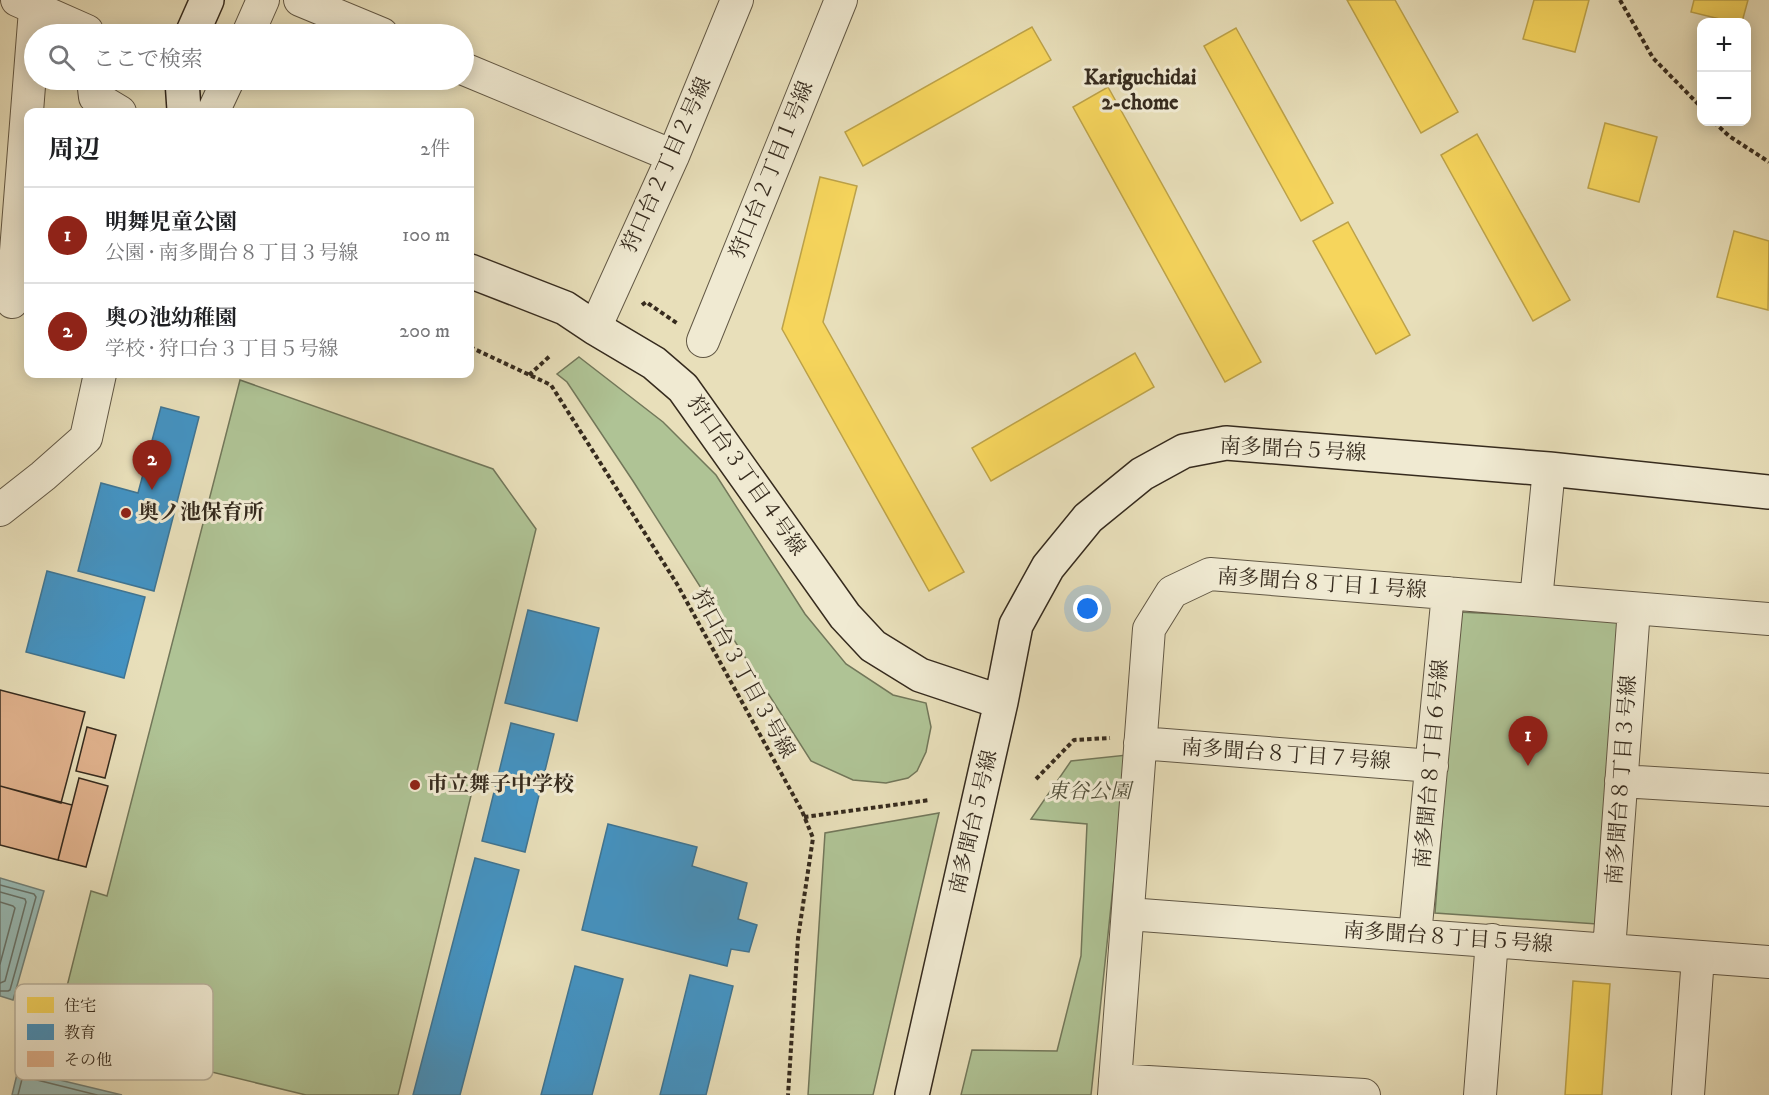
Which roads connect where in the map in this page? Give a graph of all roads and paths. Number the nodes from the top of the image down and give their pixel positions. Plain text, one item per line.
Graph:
1 (207, 0) edge
2 (263, 0) edge
3 (300, 0) edge
4 (737, 0) edge
5 (842, 0) edge
6 (1620, 0) edge
7 (26, 5) edge
8 (25, 24) edge
9 (71, 24) edge
10 (196, 24) edge
11 (252, 24) edge
12 (358, 24) edge
13 (24, 47) edge
14 (474, 73) edge
15 (94, 90) edge
16 (183, 90) edge
17 (223, 90) edge
18 (1697, 104) edge
19 (113, 108) edge
20 (184, 108) edge
21 (215, 108) edge
22 (1718, 126) edge
23 (673, 156) junction
24 (1769, 162) edge
25 (474, 273) edge
26 (12, 302) dead end
27 (636, 308) dead end
28 (595, 328) junction
29 (703, 341) joint
30 (474, 349) edge
31 (551, 356) dead end
32 (529, 375) junction
33 (99, 378) edge
34 (1549, 469) junction
35 (1769, 492) edge
36 (0, 510) edge
37 (1448, 592) junction
38 (1536, 600) junction
39 (1634, 609) junction
40 (1769, 619) edge
41 (1001, 702) junction
42 (1140, 740) junction
43 (1432, 766) junction
44 (1036, 778) dead end
45 (1622, 781) junction
46 (1769, 790) edge
47 (930, 800) dead end
48 (804, 817) junction
49 (1128, 914) junction
50 (1415, 935) junction
51 (1492, 940) junction
52 (1609, 950) junction
53 (1698, 957) junction
54 (1769, 962) edge
55 (1114, 1088) edge
56 (788, 1095) edge
57 (912, 1095) edge
58 (1364, 1095) edge
59 (1480, 1095) edge
60 (1688, 1095) edge

1 - 10 street
2 - 11 street
3 - 12 street
4 - 23 street, 狩口台２丁目２号線
5 - 29 street, 狩口台２丁目１号線
6 - 18 path
7 - 8 street
7 - 9 street
13 - 26 street
14 - 23 street
15 - 19 street
16 - 20 street
17 - 21 street
22 - 24 path
23 - 28 street, 狩口台２丁目２号線
25 - 28 street, 狩口台３丁目４号線
27 - 29 path
28 - 41 street, 狩口台３丁目４号線
30 - 32 path, 狩口台３丁目３号線
31 - 32 path
32 - 48 path, 狩口台３丁目３号線
33 - 36 street
34 - 35 street, 南多聞台５号線
34 - 38 street
34 - 41 street, 南多聞台５号線
37 - 38 street, 南多聞台８丁目１号線
37 - 42 street, 南多聞台８丁目１号線
37 - 43 street, 南多聞台８丁目６号線
38 - 39 street, 南多聞台８丁目１号線
39 - 40 street, 南多聞台８丁目１号線
39 - 45 street, 南多聞台８丁目３号線
41 - 57 street, 南多聞台５号線
42 - 43 street, 南多聞台８丁目７号線
42 - 44 path
42 - 49 street, 南多聞台８丁目１号線
43 - 50 street, 南多聞台８丁目６号線
45 - 46 street
45 - 52 street, 南多聞台８丁目３号線
47 - 48 path
48 - 56 path, 狩口台３丁目３号線
49 - 50 street, 南多聞台８丁目５号線
49 - 55 street, 南多聞台８丁目１号線
50 - 51 street, 南多聞台８丁目５号線
51 - 52 street, 南多聞台８丁目５号線
51 - 59 street
52 - 53 street, 南多聞台８丁目５号線
53 - 54 street, 南多聞台８丁目５号線
53 - 60 street
55 - 58 street

